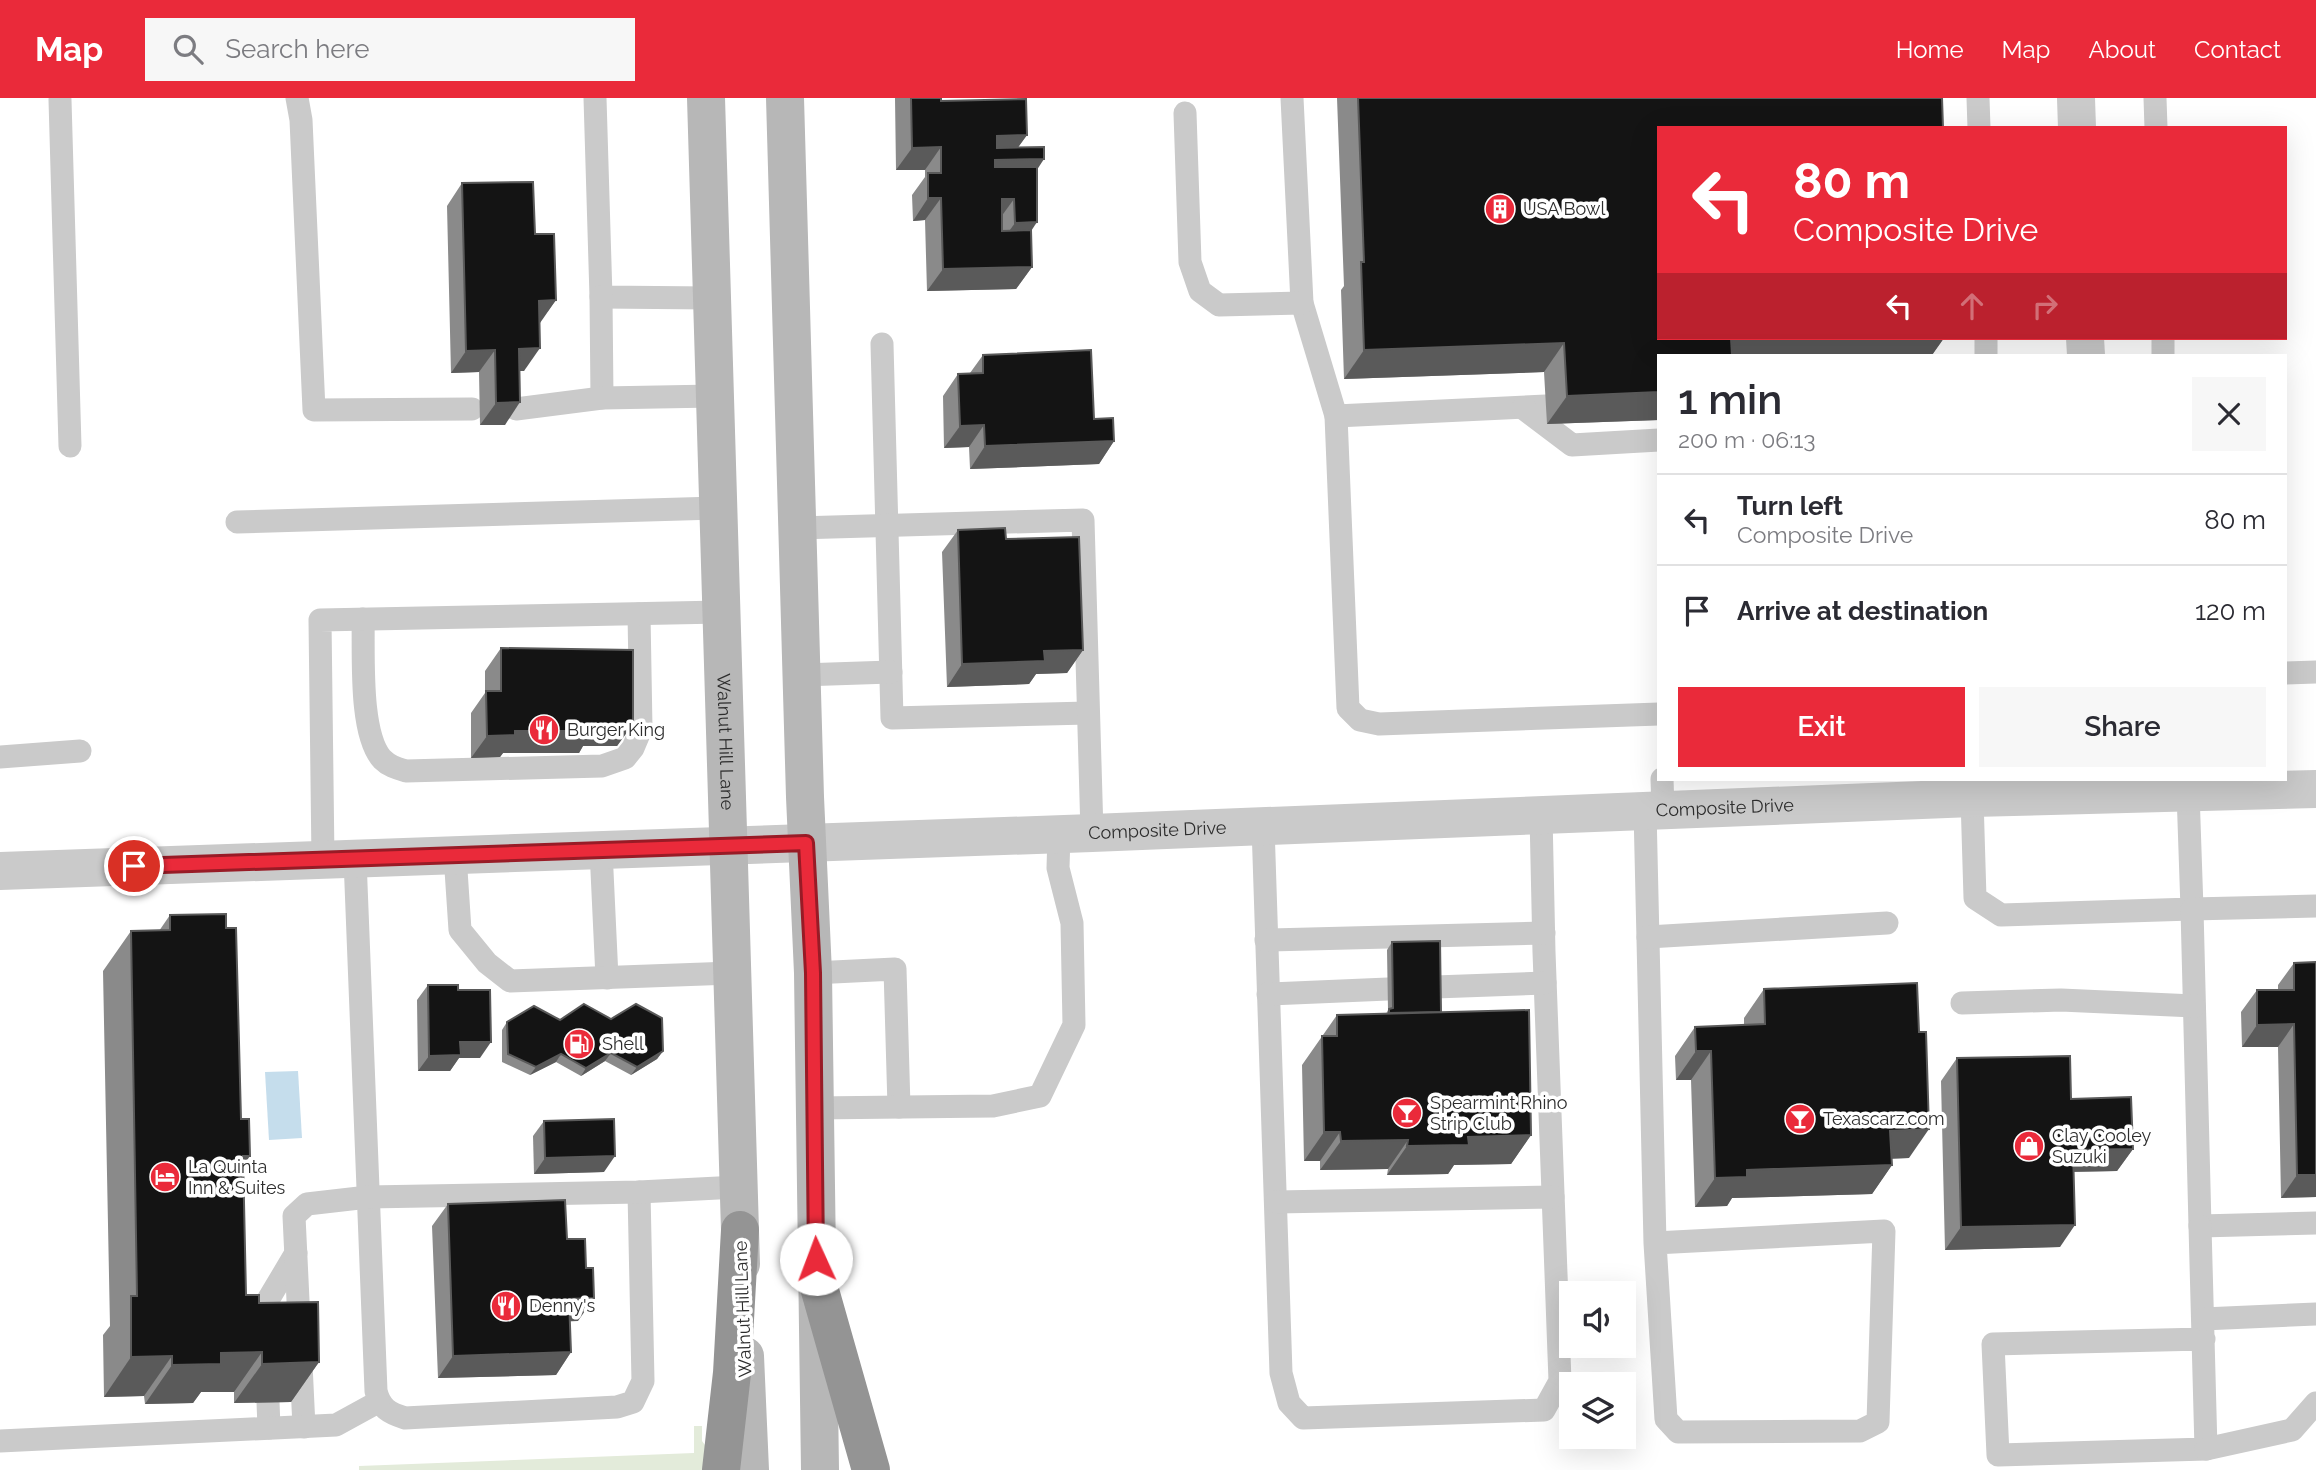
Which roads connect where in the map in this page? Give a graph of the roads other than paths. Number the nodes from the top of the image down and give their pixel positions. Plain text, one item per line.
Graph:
1 (297, 98) edge
2 (595, 98) edge
3 (706, 98) edge
4 (785, 98) edge
5 (1292, 98) edge
6 (1978, 98) edge
7 (2076, 98) edge
8 (2155, 98) edge
9 (60, 100) dead end
10 (1185, 113) dead end
11 (1979, 126) edge
12 (2077, 126) edge
13 (2156, 126) edge
14 (601, 297) junction
15 (711, 298) junction
16 (1302, 303) junction
17 (882, 344) dead end
18 (714, 396) junction
19 (602, 398) junction
20 (472, 409) dead end
21 (516, 409) edge
22 (1336, 416) junction
23 (1657, 440) edge
24 (70, 446) dead end
25 (718, 508) junction
26 (237, 522) dead end
27 (886, 525) junction
28 (797, 528) junction
29 (721, 612) junction
30 (639, 614) junction
31 (363, 619) junction
32 (891, 672) junction
33 (2316, 672) edge
34 (2287, 673) edge
35 (801, 675) junction
36 (1088, 713) junction
37 (1657, 714) edge
38 (79, 751) dead end
39 (0, 757) edge
40 (2102, 786) edge
41 (2316, 789) edge
42 (2188, 793) junction
43 (1972, 798) junction
44 (1657, 799) edge
45 (1541, 815) junction
46 (1263, 826) junction
47 (1075, 833) junction
48 (806, 843) junction
49 (728, 846) junction
50 (601, 850) junction
51 (455, 855) junction
52 (339, 860) junction
53 (0, 871) edge
54 (2316, 906) edge
55 (2192, 909) junction
56 (1887, 923) dead end
57 (1544, 933) junction
58 (1648, 937) junction
59 (1266, 940) junction
60 (732, 973) junction
61 (813, 973) junction
62 (607, 978) junction
63 (1545, 983) junction
64 (1435, 987) edge
65 (1388, 989) dead end
66 (1268, 993) junction
67 (1962, 1003) dead end
68 (2194, 1006) junction
69 (900, 1107) junction
70 (814, 1108) junction
71 (738, 1187) junction
72 (639, 1192) junction
73 (368, 1197) junction
74 (1553, 1197) junction
75 (1276, 1202) junction
76 (2316, 1223) edge
77 (2200, 1226) junction
78 (740, 1230) junction
79 (1655, 1243) junction
80 (296, 1253) junction
81 (817, 1280) junction
82 (2316, 1314) edge
83 (2203, 1329) junction
84 (266, 1342) edge
85 (268, 1402) edge
86 (378, 1402) junction
87 (2316, 1403) edge
88 (304, 1427) junction
89 (269, 1428) junction
90 (0, 1441) edge
91 (2206, 1449) junction
92 (721, 1470) edge
93 (750, 1470) edge
94 (820, 1470) edge
95 (870, 1470) edge

1 - 20 lane
2 - 14 lane
3 - 15 main road, Walnut Hill Lane
4 - 28 main road
5 - 16 lane
6 - 11 lane
7 - 12 street
8 - 13 lane
9 - 24 lane
10 - 16 lane
14 - 15 lane
14 - 19 lane
15 - 18 main road, Walnut Hill Lane
16 - 22 lane
17 - 27 lane
18 - 19 lane
18 - 25 main road, Walnut Hill Lane
19 - 21 lane
22 - 23 lane
22 - 37 lane
25 - 26 lane
25 - 29 main road, Walnut Hill Lane
27 - 28 lane
27 - 32 lane
27 - 36 lane
28 - 35 main road
29 - 30 lane
29 - 49 main road, Walnut Hill Lane
30 - 31 lane
30 - 31 lane
31 - 52 lane
32 - 35 lane
32 - 36 lane
33 - 34 lane
35 - 48 main road
36 - 47 lane
38 - 39 lane
40 - 42 street, Composite Drive
40 - 43 street, Composite Drive
41 - 42 street, Composite Drive
42 - 55 lane
43 - 44 street, Composite Drive
43 - 55 lane
44 - 45 street, Composite Drive
44 - 58 lane
45 - 46 street, Composite Drive
45 - 57 lane
46 - 47 street, Composite Drive
46 - 59 lane
47 - 48 street, Composite Drive
47 - 69 lane
48 - 49 street, Composite Drive
48 - 61 main road
49 - 50 street, Composite Drive
49 - 60 main road, Walnut Hill Lane
50 - 51 street, Composite Drive
50 - 62 lane
51 - 52 street, Composite Drive
51 - 62 lane
52 - 53 street, Composite Drive
52 - 73 lane
54 - 55 lane
55 - 68 lane
56 - 58 lane
57 - 59 lane
57 - 63 lane
58 - 79 lane
59 - 66 lane
60 - 62 lane
60 - 71 main road, Walnut Hill Lane
61 - 69 lane
61 - 70 main road
63 - 64 lane
63 - 74 lane
65 - 66 lane
66 - 75 lane
67 - 68 lane
68 - 77 lane
69 - 70 lane
70 - 81 main road
71 - 72 lane
71 - 78 main road, Walnut Hill Lane
72 - 73 lane
72 - 86 lane
73 - 80 lane
73 - 86 lane
74 - 75 lane
74 - 75 lane
76 - 77 lane
77 - 83 lane
78 - 92 highway
78 - 93 main road, Walnut Hill Lane
79 - 79 lane
80 - 84 lane
80 - 88 lane
81 - 94 main road
81 - 95 highway
82 - 83 lane
83 - 91 lane
83 - 91 lane
85 - 89 lane
86 - 88 lane
87 - 91 lane
88 - 89 lane
89 - 90 lane

